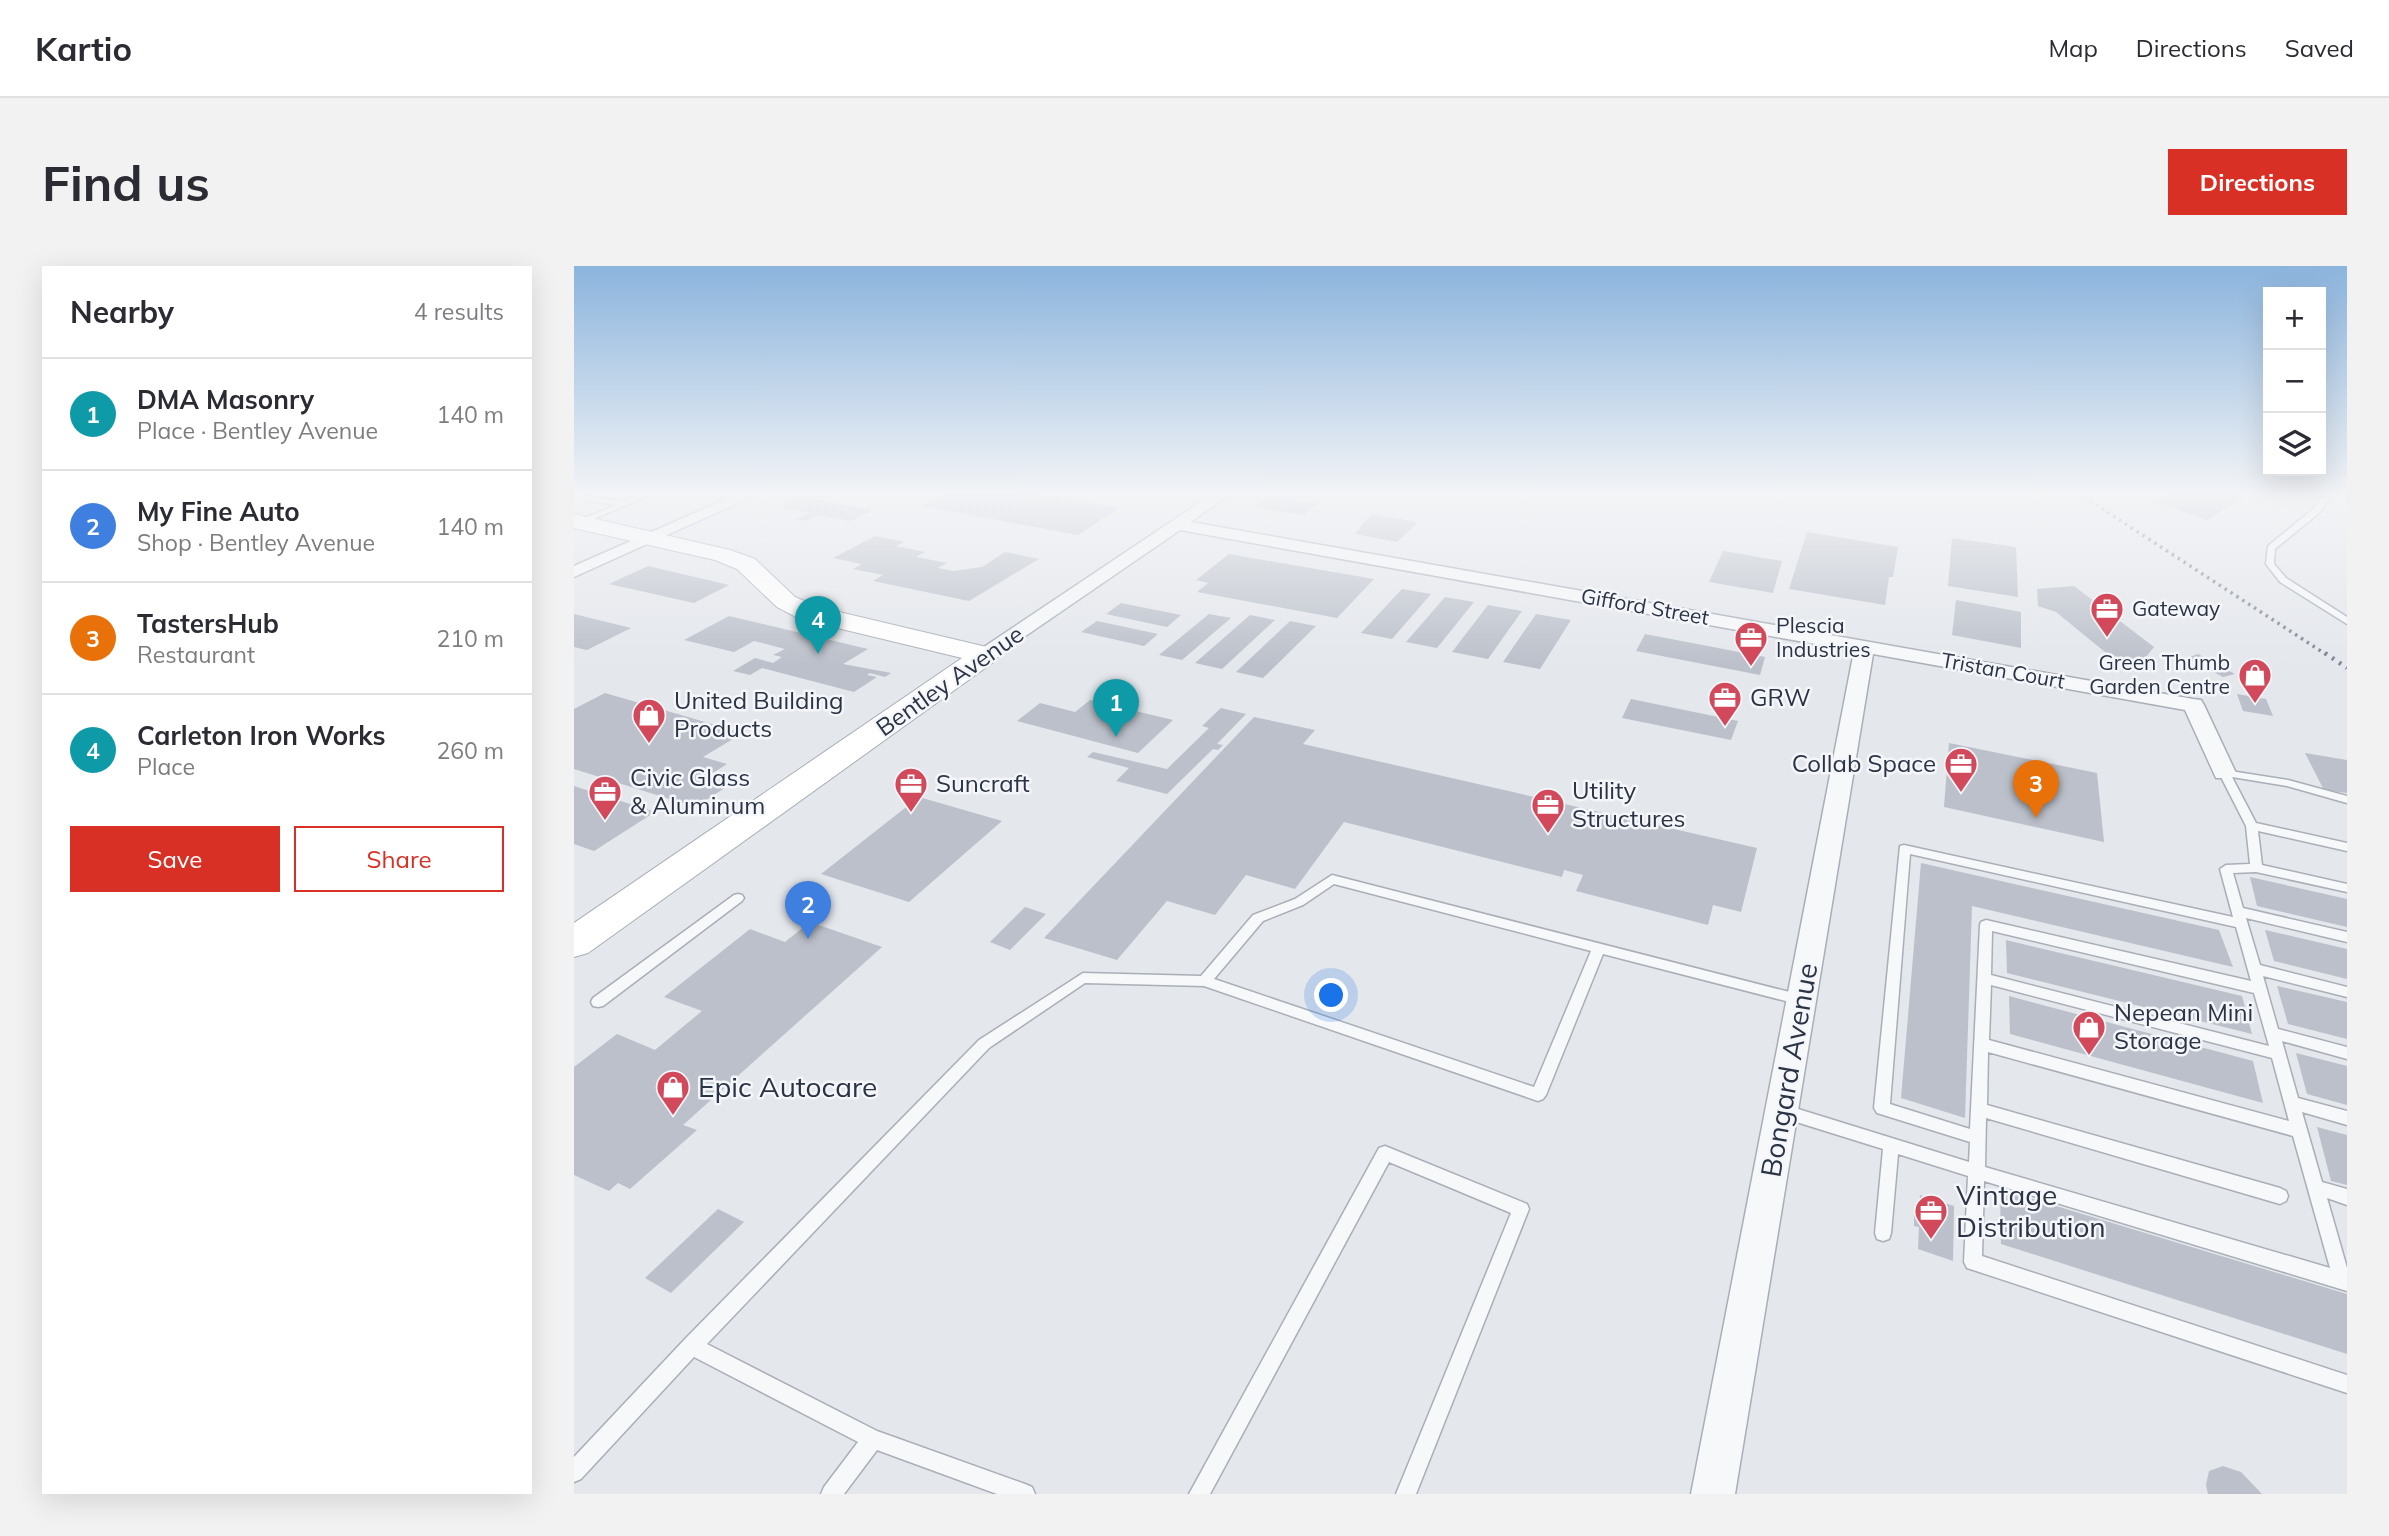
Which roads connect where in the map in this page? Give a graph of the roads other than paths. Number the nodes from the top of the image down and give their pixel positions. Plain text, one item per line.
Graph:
1 (624, 550) edge
2 (703, 550) edge
3 (1140, 550) edge
4 (1321, 550) edge
5 (2271, 550) edge
6 (574, 572) edge
7 (2347, 621) edge
8 (1864, 646) junction
9 (985, 655) junction
10 (2224, 773) junction
11 (2347, 800) edge
12 (2252, 826) junction
13 (2347, 847) edge
14 (2256, 867) junction
15 (2347, 888) edge
16 (738, 898) dead end
17 (2241, 918) junction
18 (2347, 937) edge
19 (574, 943) edge
20 (1598, 949) junction
21 (2255, 970) junction
22 (1984, 978) junction
23 (1204, 981) junction
24 (2261, 989) junction
25 (2347, 992) edge
26 (1801, 1000) junction
27 (598, 1002) dead end
28 (2273, 1034) junction
29 (1981, 1044) junction
30 (2347, 1053) edge
31 (2278, 1054) junction
32 (2292, 1103) junction
33 (1979, 1109) junction
34 (1782, 1111) junction
35 (2347, 1118) edge
36 (2300, 1131) junction
37 (1978, 1138) junction
38 (1891, 1145) junction
39 (1977, 1172) junction
40 (2315, 1187) junction
41 (2280, 1196) dead end
42 (2347, 1197) edge
43 (1883, 1233) dead end
44 (2344, 1281) edge
45 (692, 1346) junction
46 (2347, 1384) edge
47 (873, 1439) junction
48 (574, 1472) edge
49 (831, 1494) edge
50 (1025, 1494) edge
51 (1199, 1494) edge
52 (1406, 1494) edge
53 (1713, 1494) edge

1 - 6 street
2 - 9 street
3 - 9 street, Bentley Avenue
4 - 8 street, Gifford Street
5 - 7 lane
8 - 10 street, Tristan Court
8 - 26 street, Bongard Avenue
9 - 19 street, Bentley Avenue
10 - 11 lane
10 - 12 lane
12 - 13 lane
12 - 14 lane
14 - 15 lane
14 - 17 lane
16 - 27 lane
17 - 18 lane
17 - 21 lane
17 - 37 lane
20 - 23 lane
20 - 23 lane
20 - 26 lane
21 - 24 lane
21 - 25 lane
22 - 24 lane
22 - 29 lane
22 - 31 lane
23 - 45 lane
24 - 28 lane
26 - 34 street, Bongard Avenue
28 - 30 lane
28 - 31 lane
29 - 33 lane
29 - 36 lane
31 - 32 lane
32 - 35 lane
32 - 36 lane
33 - 37 lane
33 - 41 lane
34 - 38 lane
34 - 53 street, Bongard Avenue
36 - 40 lane
37 - 39 lane
38 - 39 lane
38 - 43 lane
39 - 44 lane
39 - 46 lane
40 - 42 lane
40 - 44 lane
45 - 47 lane
45 - 48 lane
47 - 49 lane
47 - 50 lane
51 - 52 lane

